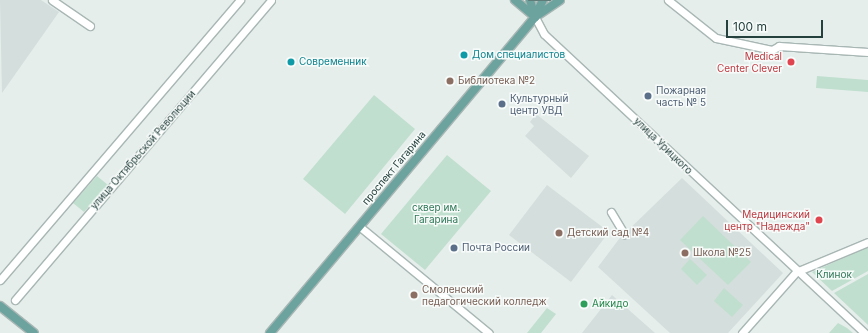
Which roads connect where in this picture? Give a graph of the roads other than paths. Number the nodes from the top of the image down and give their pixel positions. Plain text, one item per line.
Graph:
1 (52, 0) edge
2 (240, 0) edge
3 (271, 0) edge
4 (515, 0) edge
5 (530, 0) edge
6 (543, 0) edge
7 (560, 0) edge
8 (668, 0) edge
9 (535, 17) junction
10 (90, 26) dead end
11 (868, 52) edge
12 (611, 212) dead end
13 (359, 226) junction
14 (624, 234) dead end
15 (868, 242) edge
16 (796, 272) junction
17 (0, 280) edge
18 (15, 300) dead end
19 (0, 306) edge
20 (34, 333) edge
21 (270, 333) edge
22 (488, 333) edge
23 (742, 333) edge
24 (865, 333) edge

1 - 10 street
2 - 17 street
3 - 18 street, улица Октябрьской Революции
4 - 9 main road
5 - 9 main road
6 - 9 main road, проспект Гагарина
7 - 9 main road, проспект Гагарина
8 - 11 street
9 - 13 main road, проспект Гагарина
9 - 16 street, улица Урицкого
12 - 14 street
13 - 21 main road, проспект Гагарина
13 - 22 street
15 - 16 street
16 - 23 street
16 - 24 street, улица Урицкого
19 - 20 main road

